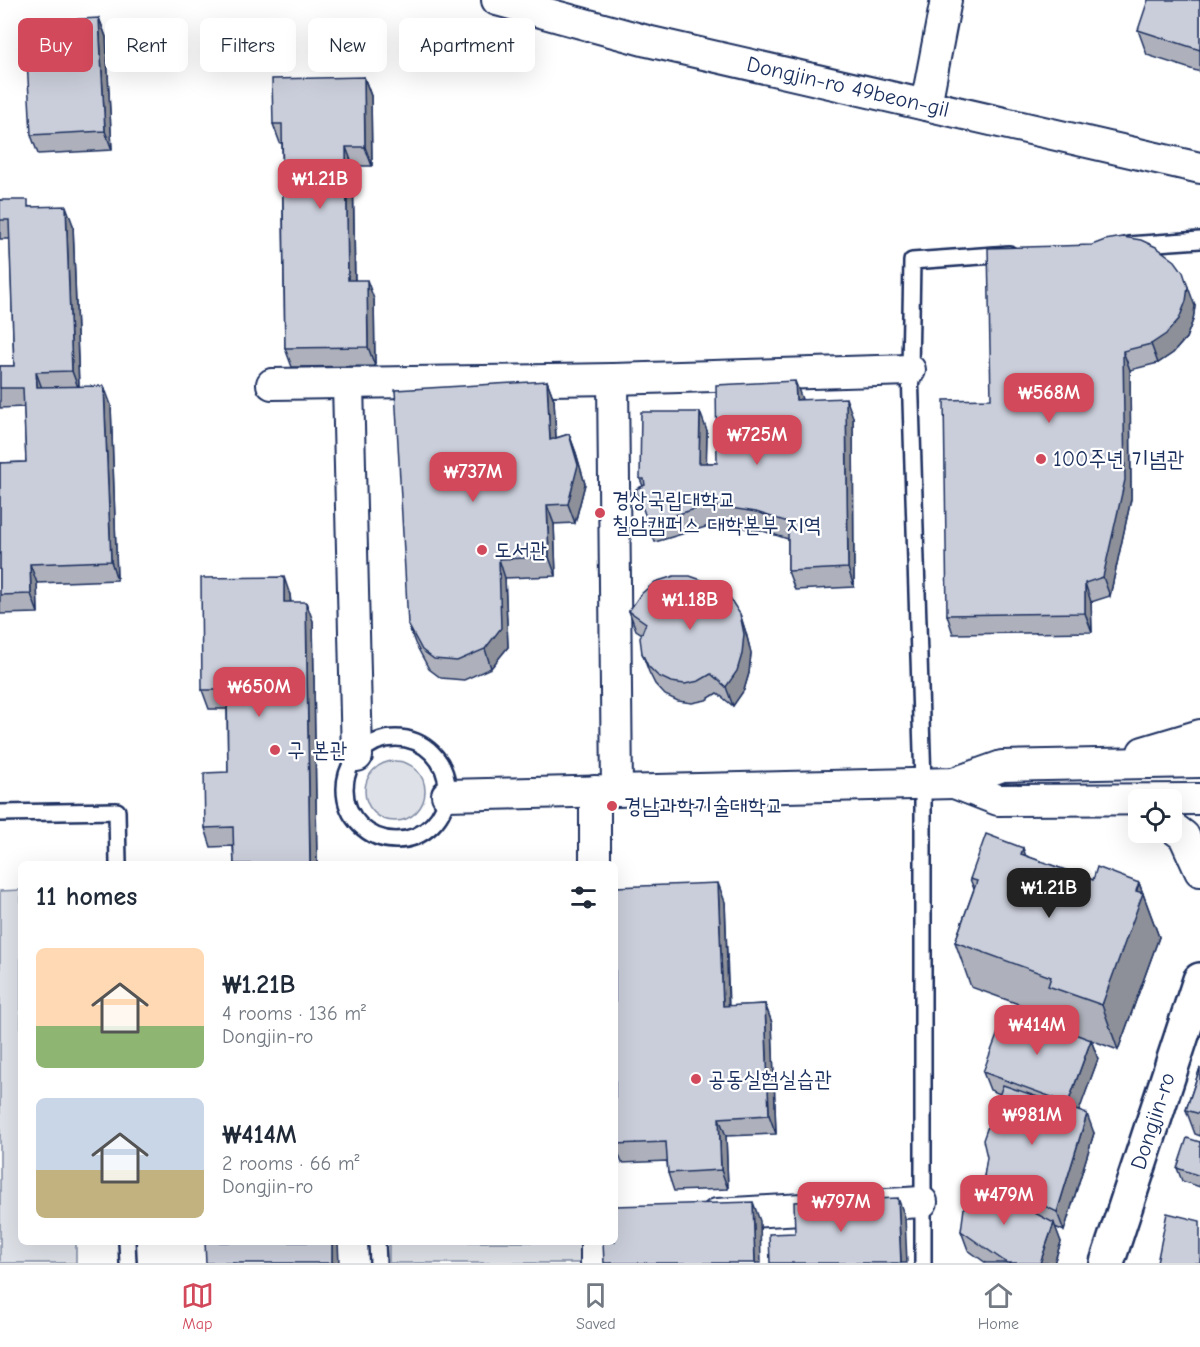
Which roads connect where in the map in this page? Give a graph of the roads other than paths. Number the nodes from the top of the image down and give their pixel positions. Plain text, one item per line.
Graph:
1 (497, 0) edge
2 (946, 0) edge
3 (926, 105) junction
4 (1200, 168) edge
5 (1200, 240) edge
6 (1108, 246) edge
7 (1027, 252) edge
8 (910, 370) junction
9 (613, 379) junction
10 (272, 384) dead end
11 (348, 384) junction
12 (1200, 735) edge
13 (357, 756) junction
14 (1200, 762) edge
15 (1072, 764) junction
16 (922, 783) junction
17 (954, 783) junction
18 (606, 791) junction
19 (447, 795) junction
20 (1071, 799) junction
21 (1200, 799) edge
22 (0, 813) edge
23 (1128, 814) edge
24 (1182, 834) edge
25 (118, 861) edge
26 (595, 861) edge
27 (1200, 871) edge
28 (1200, 980) edge
29 (922, 1202) junction
30 (686, 1215) edge
31 (128, 1245) edge
32 (377, 1245) edge
33 (596, 1245) edge
34 (128, 1263) edge
35 (378, 1263) edge
36 (596, 1263) edge
37 (923, 1263) edge
38 (1107, 1263) edge

1 - 3 street, Dongjin-ro 49beon-gil
2 - 3 street
3 - 4 street, Dongjin-ro 49beon-gil
5 - 6 lane
7 - 8 lane
8 - 9 street
8 - 16 lane
9 - 11 street
9 - 18 street
10 - 11 street
11 - 13 street
12 - 15 street
13 - 19 lane
13 - 19 lane
14 - 15 street
15 - 17 street
16 - 17 street
16 - 18 street
16 - 29 lane
17 - 20 street
18 - 19 street
18 - 26 street
20 - 21 street
20 - 23 street
22 - 25 lane
24 - 27 street
28 - 38 street, Dongjin-ro
29 - 30 street
29 - 37 lane
31 - 34 lane
32 - 35 lane
33 - 36 street

